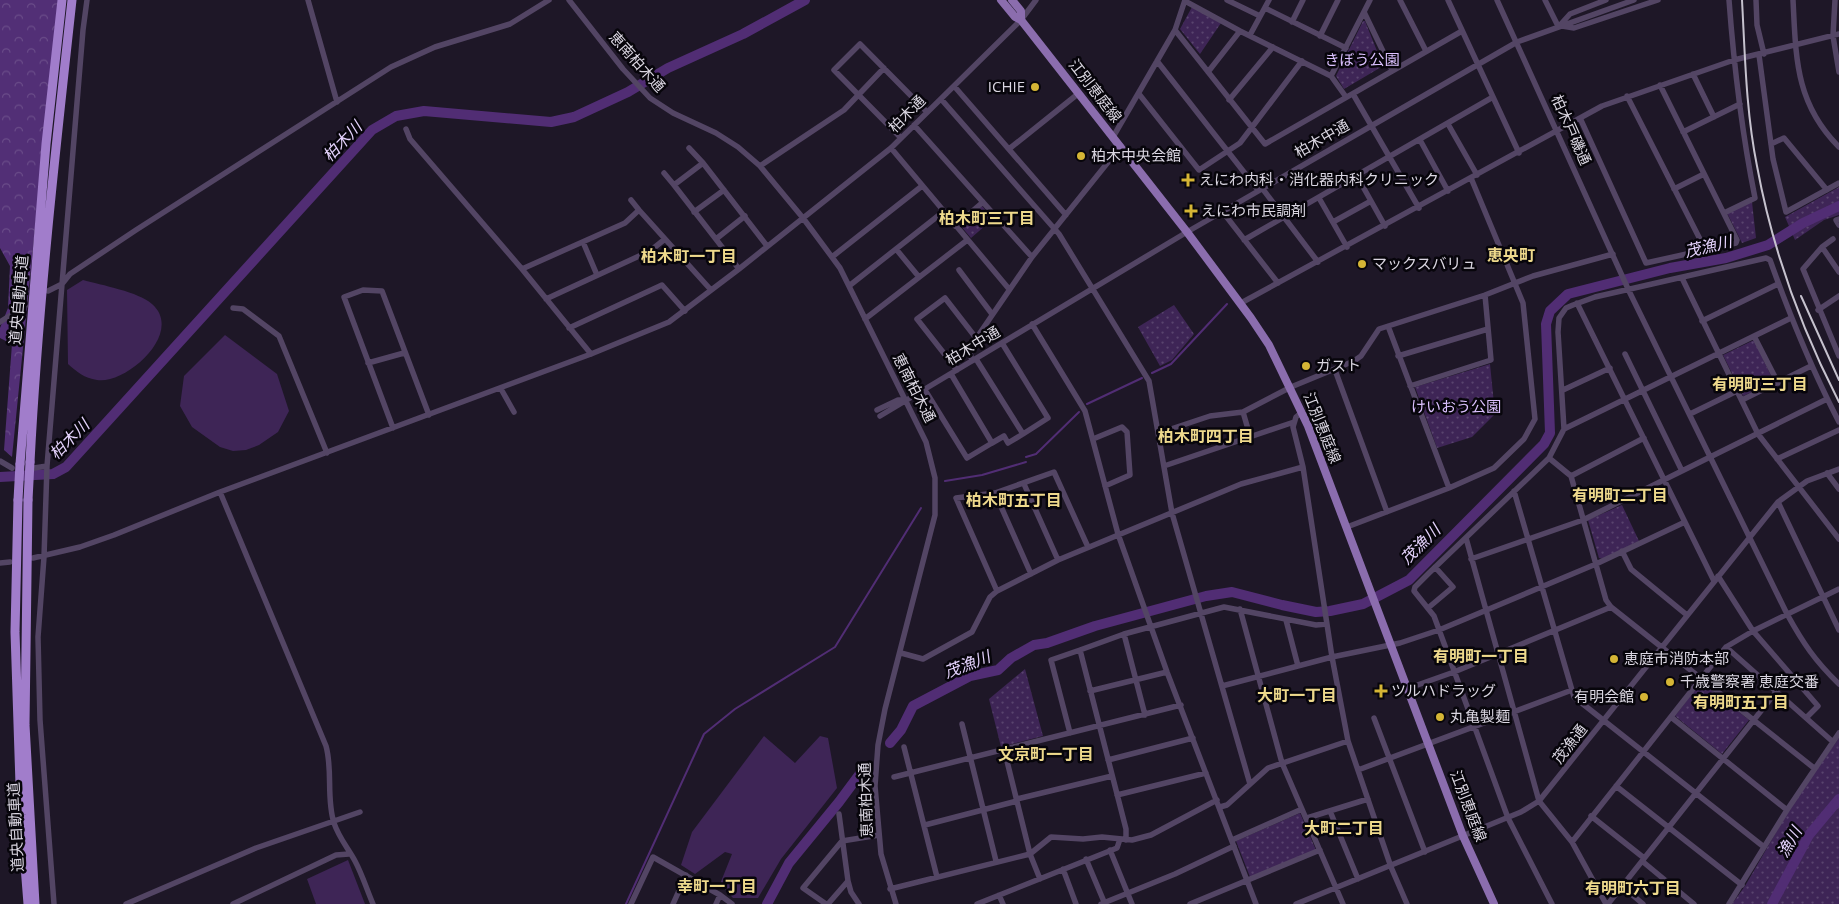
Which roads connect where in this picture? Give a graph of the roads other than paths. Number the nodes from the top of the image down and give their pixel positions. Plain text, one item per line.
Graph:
1 (62, 0) edge
2 (72, 0) edge
3 (87, 0) edge
4 (308, 0) edge
5 (549, 0) edge
6 (569, 0) edge
7 (1001, 0) edge
8 (1012, 0) edge
9 (1036, 0) edge
10 (1185, 0) edge
11 (1269, 0) edge
12 (1303, 0) edge
13 (1338, 0) edge
14 (1370, 0) edge
15 (1400, 0) edge
16 (1448, 0) edge
17 (1497, 0) edge
18 (1545, 0) edge
19 (1606, 0) edge
20 (1634, 0) edge
21 (1658, 0) edge
22 (1729, 0) edge
23 (1756, 0) edge
24 (1792, 0) edge
25 (1835, 0) edge
26 (1230, 1) edge
27 (1589, 3) edge
28 (1265, 8) junction
29 (1364, 12) junction
30 (1260, 16) junction
31 (1021, 20) junction
32 (1292, 22) junction
33 (1559, 26) junction
34 (1175, 30) junction
35 (1240, 31) junction
36 (1462, 31) junction
37 (1250, 35) junction
38 (1836, 35) edge
39 (1320, 36) junction
40 (1517, 42) junction
41 (1795, 45) junction
42 (1274, 47) junction
43 (1346, 48) junction
44 (1426, 51) junction
45 (1762, 54) junction
46 (1734, 60) junction
47 (1157, 61) junction
48 (1302, 61) junction
49 (1478, 64) junction
50 (884, 68) junction
51 (1838, 68) edge
52 (1392, 70) junction
53 (1208, 72) junction
54 (1692, 74) junction
55 (1331, 76) junction
56 (1660, 85) junction
57 (954, 86) junction
58 (1079, 93) junction
59 (859, 94) junction
60 (1139, 94) junction
61 (1353, 94) junction
62 (1627, 96) junction
63 (1346, 97) junction
64 (1493, 97) junction
65 (940, 99) junction
66 (1229, 100) junction
67 (337, 102) junction
68 (1740, 104) junction
69 (927, 112) junction
70 (1714, 117) junction
71 (1580, 118) junction
72 (1448, 124) junction
73 (914, 125) junction
74 (1371, 126) junction
75 (406, 129) dead end
76 (1252, 129) junction
77 (1558, 132) junction
78 (1684, 132) junction
79 (1113, 137) junction
80 (901, 138) junction
81 (1420, 140) junction
82 (1771, 144) junction
83 (1121, 146) junction
84 (1839, 147) edge
85 (689, 148) dead end
86 (890, 148) junction
87 (1009, 150) junction
88 (1227, 152) junction
89 (1519, 153) junction
90 (1390, 157) junction
91 (702, 163) junction
92 (760, 166) junction
93 (664, 173) dead end
94 (1704, 174) junction
95 (1357, 176) junction
96 (1474, 177) junction
97 (1839, 183) edge
98 (674, 185) junction
99 (922, 186) junction
100 (1260, 189) junction
101 (1674, 189) junction
102 (724, 190) junction
103 (1827, 190) junction
104 (1448, 191) junction
105 (1319, 198) junction
106 (631, 200) dead end
107 (1371, 201) junction
108 (983, 202) junction
109 (1419, 208) junction
110 (639, 210) junction
111 (1222, 211) junction
112 (694, 212) junction
113 (943, 212) junction
114 (1724, 213) junction
115 (1066, 215) junction
116 (745, 216) junction
117 (802, 218) junction
118 (1284, 218) junction
119 (1839, 219) edge
120 (1333, 222) junction
121 (1839, 225) edge
122 (955, 226) junction
123 (1386, 226) junction
124 (1054, 228) junction
125 (1187, 232) junction
126 (665, 239) junction
127 (716, 239) junction
128 (1833, 239) dead end
129 (1244, 240) junction
130 (966, 241) junction
131 (583, 242) junction
132 (767, 246) junction
133 (1347, 247) junction
134 (1822, 247) junction
135 (896, 249) junction
136 (1706, 251) junction
137 (1613, 254) junction
138 (832, 257) junction
139 (1032, 257) junction
140 (1318, 262) junction
141 (739, 269) junction
142 (522, 270) junction
143 (959, 270) dead end
144 (1839, 272) edge
145 (597, 276) junction
146 (918, 277) junction
147 (1682, 278) junction
148 (62, 284) junction
149 (1278, 284) junction
150 (1516, 284) junction
151 (1778, 284) junction
152 (849, 286) junction
153 (1093, 287) junction
154 (1009, 289) junction
155 (1628, 289) junction
156 (711, 290) junction
157 (48, 291) dead end
158 (1485, 295) junction
159 (1839, 296) edge
160 (546, 299) junction
161 (1577, 303) junction
162 (1241, 304) junction
163 (24, 306) dead end
164 (233, 308) dead end
165 (1818, 310) junction
166 (685, 311) junction
167 (992, 314) junction
168 (1791, 318) junction
169 (865, 319) junction
170 (1702, 321) junction
171 (0, 322) edge
172 (1032, 324) junction
173 (1388, 326) junction
174 (570, 328) junction
175 (1488, 330) junction
176 (1754, 336) junction
177 (976, 338) junction
178 (1002, 343) junction
179 (1836, 345) edge
180 (404, 353) junction
181 (1719, 353) junction
182 (591, 354) junction
183 (1625, 354) dead end
184 (1398, 356) junction
185 (1839, 356) edge
186 (974, 360) junction
187 (368, 364) junction
188 (1811, 366) junction
189 (1610, 368) junction
190 (957, 370) junction
191 (1334, 370) junction
192 (951, 374) junction
193 (1670, 376) junction
194 (1778, 383) junction
195 (1410, 386) junction
196 (1291, 387) junction
197 (501, 389) junction
198 (925, 390) junction
199 (1563, 390) junction
200 (1643, 390) junction
201 (1737, 390) junction
202 (1625, 398) junction
203 (1827, 399) junction
204 (905, 400) junction
205 (1742, 400) junction
206 (514, 412) dead end
207 (1243, 412) junction
208 (1302, 412) junction
209 (879, 413) dead end
210 (1690, 414) junction
211 (429, 415) junction
212 (1294, 422) junction
213 (1839, 422) edge
214 (393, 428) junction
215 (1564, 429) junction
216 (1839, 430) edge
217 (1023, 434) junction
218 (1160, 434) junction
219 (1758, 434) junction
220 (1250, 436) junction
221 (1644, 438) junction
222 (1094, 439) junction
223 (992, 443) junction
224 (326, 453) junction
225 (1710, 457) junction
226 (1549, 458) junction
227 (1777, 459) junction
228 (0, 460) edge
229 (32, 465) junction
230 (16, 466) junction
231 (47, 466) junction
232 (1164, 466) junction
233 (1303, 467) junction
234 (1839, 469) edge
235 (1682, 471) junction
236 (1827, 473) junction
237 (1571, 476) junction
238 (1664, 480) junction
239 (1024, 484) junction
240 (1105, 486) junction
241 (1798, 486) junction
242 (1448, 488) junction
243 (1839, 489) edge
244 (1514, 491) junction
245 (220, 492) junction
246 (995, 493) junction
247 (1778, 502) junction
248 (1387, 512) junction
249 (1172, 513) junction
250 (1583, 520) junction
251 (1685, 522) junction
252 (1347, 527) junction
253 (1118, 534) junction
254 (1466, 538) junction
255 (1750, 538) junction
256 (1528, 539) junction
257 (1839, 539) edge
258 (1088, 547) junction
259 (1622, 552) junction
260 (44, 557) junction
261 (33, 558) dead end
262 (1471, 559) junction
263 (1058, 560) junction
264 (10, 562) dead end
265 (0, 563) edge
266 (1596, 564) junction
267 (1435, 567) junction
268 (1031, 574) junction
269 (1716, 579) junction
270 (1542, 587) junction
271 (1839, 589) edge
272 (997, 591) junction
273 (1823, 596) junction
274 (1611, 607) junction
275 (1428, 608) junction
276 (1200, 609) junction
277 (1240, 610) junction
278 (1486, 610) junction
279 (1787, 614) junction
280 (1687, 615) junction
281 (1286, 620) junction
282 (1327, 621) junction
283 (1149, 623) junction
284 (1439, 630) junction
285 (1839, 630) edge
286 (1555, 631) junction
287 (1753, 631) junction
288 (1124, 634) junction
289 (1392, 645) junction
290 (1726, 647) junction
291 (1662, 648) junction
292 (1080, 650) junction
293 (901, 652) junction
294 (1498, 654) junction
295 (1332, 657) junction
296 (1298, 666) junction
297 (1167, 672) junction
298 (1454, 672) junction
299 (1257, 677) junction
300 (1701, 678) junction
301 (1135, 679) junction
302 (1839, 684) edge
303 (1222, 686) junction
304 (1409, 688) junction
305 (1572, 690) junction
306 (1090, 691) junction
307 (1776, 692) junction
308 (1181, 705) junction
309 (1514, 711) junction
310 (1145, 714) junction
311 (1671, 717) junction
312 (1807, 717) junction
313 (1374, 718) dead end
314 (1754, 721) junction
315 (1604, 722) junction
316 (962, 724) dead end
317 (1474, 725) junction
318 (1099, 726) junction
319 (1070, 733) junction
320 (1839, 733) edge
321 (1193, 738) junction
322 (1348, 741) junction
323 (1832, 741) junction
324 (1429, 743) junction
325 (904, 747) dead end
326 (1004, 749) junction
327 (1643, 751) junction
328 (970, 758) junction
329 (1389, 759) junction
330 (1723, 759) junction
331 (1108, 760) junction
332 (1282, 763) junction
333 (1814, 768) junction
334 (1358, 770) junction
335 (1206, 773) junction
336 (912, 774) junction
337 (1112, 776) junction
338 (894, 778) dead end
339 (1250, 784) junction
340 (1616, 786) junction
341 (1695, 794) junction
342 (1117, 796) junction
343 (1368, 799) junction
344 (1017, 800) junction
345 (1217, 800) junction
346 (1539, 801) junction
347 (1220, 807) junction
348 (1302, 809) junction
349 (984, 810) junction
350 (1787, 810) junction
351 (1330, 811) junction
352 (360, 812) dead end
353 (839, 814) dead end
354 (1591, 816) junction
355 (1307, 818) junction
356 (1508, 818) junction
357 (334, 822) junction
358 (925, 825) junction
359 (1668, 827) junction
360 (878, 835) junction
361 (1463, 836) junction
362 (1123, 840) junction
363 (842, 841) junction
364 (1572, 842) junction
365 (1233, 843) junction
366 (1764, 847) junction
367 (1110, 850) junction
368 (1320, 850) junction
369 (1425, 852) junction
370 (349, 854) junction
371 (1030, 854) junction
372 (1086, 859) junction
373 (1643, 859) junction
374 (996, 861) junction
375 (1391, 867) junction
376 (1063, 869) junction
377 (686, 875) junction
378 (937, 877) junction
379 (1040, 879) junction
380 (1358, 880) junction
381 (848, 881) junction
382 (1248, 882) junction
383 (1742, 885) junction
384 (1622, 886) junction
385 (890, 888) junction
386 (1336, 888) junction
387 (1128, 894) junction
388 (720, 895) junction
389 (999, 895) junction
390 (1104, 903) edge
391 (28, 904) edge
392 (35, 904) edge
393 (54, 904) edge
394 (126, 904) edge
395 (233, 904) edge
396 (373, 904) edge
397 (631, 904) edge
398 (672, 904) edge
399 (716, 904) edge
400 (732, 904) edge
401 (827, 904) edge
402 (859, 904) edge
403 (896, 904) edge
404 (977, 904) edge
405 (1003, 904) edge
406 (1076, 904) edge
407 (1132, 904) edge
408 (1190, 904) edge
409 (1256, 904) edge
410 (1296, 904) edge
411 (1343, 904) edge
412 (1407, 904) edge
413 (1494, 904) edge
414 (1552, 904) edge
415 (1607, 904) edge
416 (1643, 904) edge
417 (1694, 904) edge
418 (1729, 904) edge

1 - 230 highway, 道央自動車道
2 - 229 highway, 道央自動車道
3 - 148 street
4 - 67 street
5 - 67 street
6 - 92 street, 恵南柏木通
7 - 31 main road, 江別恵庭線
8 - 31 main road, 江別恵庭線
9 - 31 street, 柏木通
10 - 34 street
10 - 35 street
11 - 28 street
12 - 32 street
13 - 39 street
14 - 29 street
15 - 44 street
16 - 36 street
17 - 40 street, 柏木戸磯通
18 - 33 street
19 - 27 street
20 - 33 street, 柏木中通
21 - 33 street
22 - 46 street
23 - 45 street
24 - 41 street
25 - 38 street
26 - 30 street
27 - 33 street
28 - 30 street
28 - 32 street
29 - 43 street
29 - 52 street
30 - 37 street
31 - 57 street, 柏木通
31 - 58 main road, 江別恵庭線
32 - 39 street
33 - 40 street, 柏木中通
34 - 47 street
34 - 53 street
35 - 37 street
35 - 53 street
36 - 44 street
36 - 49 street
37 - 42 street
38 - 41 street
38 - 51 street
39 - 43 street
40 - 49 street, 柏木中通
40 - 77 street, 柏木戸磯通
41 - 45 street
41 - 84 street
42 - 48 street
42 - 66 street
43 - 55 street
44 - 52 street
45 - 46 street
45 - 82 street
46 - 54 street
46 - 68 street
47 - 60 street
47 - 88 street
48 - 55 street
48 - 76 street
49 - 64 street
49 - 74 street, 柏木中通
50 - 59 street
50 - 59 street
50 - 69 street
52 - 61 street
53 - 66 street
54 - 56 street
54 - 70 street
55 - 63 street
56 - 62 street
56 - 78 street
57 - 65 street, 柏木通
57 - 87 street
58 - 79 main road, 江別恵庭線
58 - 87 street
59 - 80 street
59 - 92 street
60 - 79 street
60 - 88 street
61 - 63 street
61 - 74 street
62 - 71 street
62 - 101 street
63 - 76 street
64 - 72 street
64 - 89 street
65 - 69 street, 柏木通
65 - 124 street
66 - 76 street
67 - 148 street
68 - 70 street
68 - 114 street
69 - 73 street, 柏木通
70 - 78 street
71 - 77 street
71 - 136 street
72 - 81 street
72 - 96 street
73 - 80 street, 柏木通
73 - 108 street
74 - 90 street
74 - 100 street, 柏木中通
75 - 142 street
76 - 88 street
77 - 89 street
77 - 137 street, 柏木戸磯通
78 - 94 street
79 - 83 main road, 江別恵庭線
80 - 86 street, 柏木通
81 - 90 street
81 - 104 street
82 - 103 street
82 - 103 street
83 - 115 street
83 - 125 main road, 江別恵庭線
85 - 91 street
86 - 99 street
86 - 117 street, 柏木通
87 - 115 street
88 - 100 street
89 - 96 street
90 - 95 street
90 - 109 street
91 - 98 street
91 - 102 street
92 - 117 street, 恵南柏木通
93 - 98 street
94 - 101 street
94 - 114 street
95 - 105 street
95 - 107 street
96 - 104 street
96 - 150 street
97 - 103 street
98 - 112 street
99 - 113 street
99 - 138 street
100 - 111 street, 柏木中通
100 - 118 street
101 - 136 street
102 - 112 street
102 - 116 street
104 - 109 street
105 - 118 street
105 - 120 street
106 - 110 street
107 - 120 street
107 - 123 street
108 - 122 street
108 - 139 street
109 - 123 street
110 - 126 street
110 - 131 street
111 - 125 street, 柏木中通
111 - 129 street
112 - 127 street
113 - 122 street
113 - 135 street
114 - 136 street
115 - 124 street
116 - 127 street
116 - 132 street
117 - 132 street, 柏木通
117 - 138 street, 恵南柏木通
118 - 129 street
118 - 140 street
119 - 121 street
120 - 133 street
122 - 130 street
123 - 133 street
124 - 139 street
124 - 153 street
125 - 153 street, 柏木中通
125 - 162 main road, 江別恵庭線
126 - 145 street
126 - 156 street
127 - 141 street
128 - 134 street
129 - 149 street
130 - 146 street
130 - 154 street
131 - 142 street
131 - 145 street
132 - 141 street, 柏木通
133 - 140 street
134 - 144 street
134 - 165 street
135 - 146 street
135 - 152 street
137 - 150 street
137 - 155 street, 柏木戸磯通
138 - 152 street, 恵南柏木通
139 - 154 street
140 - 149 street
141 - 156 street, 柏木通
142 - 160 street
143 - 167 street
145 - 160 street
146 - 169 street
147 - 151 street
147 - 155 street
147 - 170 street
148 - 157 street
148 - 231 street
149 - 162 street
150 - 158 street
150 - 242 street
151 - 168 street
151 - 170 street
152 - 169 street, 恵南柏木通
153 - 172 street, 柏木中通
153 - 218 street
154 - 167 street
155 - 161 street
155 - 193 street, 柏木戸磯通
156 - 166 street, 柏木通
158 - 173 street
158 - 175 street
159 - 165 street
160 - 174 street
161 - 189 street
161 - 199 street
162 - 196 main road, 江別恵庭線
163 - 171 street
164 - 224 street
165 - 179 street
166 - 174 street
166 - 182 street, 柏木通
167 - 177 street
168 - 176 street
168 - 188 street
169 - 204 street, 恵南柏木通
170 - 181 street
172 - 178 street, 柏木中通
172 - 222 street
173 - 184 street
173 - 191 street
174 - 182 street
175 - 184 street
175 - 195 street
176 - 181 street
176 - 194 street
177 - 186 street
177 - 190 street
178 - 186 street, 柏木中通
178 - 217 street
179 - 185 street
180 - 187 street
180 - 187 street
180 - 211 street
181 - 193 street
181 - 201 street
182 - 197 street, 柏木通
183 - 200 street
184 - 195 street
186 - 190 street, 柏木中通
186 - 217 street
187 - 214 street
188 - 194 street
188 - 203 street
189 - 199 street
189 - 202 street
190 - 192 street, 柏木中通
191 - 196 street
191 - 248 street
192 - 198 street, 柏木中通
192 - 223 street
193 - 200 street
193 - 210 street, 柏木戸磯通
194 - 205 street
195 - 242 street
196 - 207 street
196 - 208 main road, 江別恵庭線
197 - 206 street
197 - 211 street, 柏木通
198 - 204 street, 柏木中通
198 - 223 street
199 - 215 street
200 - 202 street
200 - 235 street
201 - 205 street
201 - 210 street
202 - 215 street
202 - 221 street
203 - 213 street
203 - 219 street
204 - 209 street, 柏木中通
204 - 293 street, 恵南柏木通
205 - 219 street
207 - 218 street
207 - 220 street
208 - 212 street
208 - 252 main road, 江別恵庭線
210 - 225 street, 柏木戸磯通
211 - 214 street, 柏木通
212 - 220 street
212 - 233 street
214 - 224 street, 柏木通
215 - 226 street
216 - 227 street
217 - 223 street
218 - 232 street
219 - 225 street
219 - 227 street
220 - 232 street
221 - 237 street
221 - 238 street
222 - 240 street
222 - 240 street
224 - 245 street, 柏木通
225 - 235 street
225 - 255 street, 柏木戸磯通
226 - 237 street
226 - 244 street
227 - 241 street
228 - 230 street
229 - 231 street
229 - 392 highway, 道央自動車道, bridge
230 - 391 highway, 道央自動車道, bridge
231 - 260 street
232 - 249 street
233 - 249 street
233 - 282 street
234 - 236 street, 茂漁通
235 - 238 street
236 - 241 street, 茂漁通
236 - 243 street
237 - 250 street
238 - 250 street
238 - 251 street
239 - 246 street
239 - 258 street
239 - 263 street
240 - 253 street
241 - 247 street, 茂漁通
241 - 257 street
242 - 248 street
244 - 254 street
244 - 256 street
245 - 260 street, 柏木通
245 - 357 street
246 - 268 street
246 - 272 street
247 - 255 street, 茂漁通
247 - 273 street
248 - 252 street
249 - 253 street
249 - 276 street
250 - 256 street
250 - 266 street
251 - 259 street
251 - 269 street
252 - 289 main road, 江別恵庭線
253 - 258 street
253 - 283 street
254 - 262 street
254 - 267 street
255 - 269 street, 茂漁通
255 - 279 street, 柏木戸磯通
256 - 262 street
256 - 270 street
258 - 263 street
259 - 266 street
259 - 280 street
260 - 261 street, 柏木通
260 - 393 street
262 - 278 street
263 - 268 street
264 - 265 street
266 - 270 street
266 - 274 street
267 - 275 street
267 - 275 street
268 - 272 street
269 - 280 street, 茂漁通
269 - 287 street
270 - 278 street
270 - 286 street
271 - 273 street
272 - 293 street
273 - 279 street
273 - 285 street
274 - 286 street
274 - 291 street
275 - 284 street
276 - 277 street
276 - 283 street
276 - 303 street
277 - 281 street
277 - 299 street
278 - 284 street
278 - 294 street
279 - 287 street
279 - 302 street, 柏木戸磯通
280 - 291 street, 茂漁通
281 - 282 street
281 - 296 street
282 - 295 street
283 - 288 street
283 - 297 street
284 - 289 street
284 - 298 street
286 - 294 street
286 - 305 street
287 - 290 street
287 - 312 street
288 - 292 street
288 - 301 street
289 - 295 street
289 - 304 main road, 江別恵庭線
290 - 300 street
290 - 307 street
291 - 300 street
291 - 315 street, 茂漁通
292 - 306 street
292 - 319 street
293 - 360 street, 恵南柏木通
294 - 298 street
294 - 309 street
295 - 296 street
295 - 322 street
296 - 299 street
297 - 301 street
297 - 308 street
298 - 304 street
298 - 317 street
299 - 303 street
299 - 332 street
300 - 311 street
300 - 314 street
301 - 306 street
301 - 310 street
303 - 339 street
304 - 324 main road, 江別恵庭線
305 - 309 street
305 - 315 street
306 - 318 street
307 - 312 street
307 - 314 street
308 - 310 street
308 - 321 street
309 - 317 street
309 - 346 street
310 - 318 street
311 - 327 street
311 - 330 street
312 - 323 street
313 - 329 street
314 - 330 street
314 - 333 street
315 - 327 street
315 - 346 street, 茂漁通
316 - 328 street
317 - 324 street
317 - 356 street
318 - 319 street
318 - 331 street
319 - 326 street
320 - 323 street
321 - 331 street
321 - 335 street
322 - 332 street
322 - 334 street
323 - 333 street
324 - 329 street
324 - 361 main road, 江別恵庭線
325 - 336 street
326 - 328 street
326 - 344 street
327 - 340 street
327 - 341 street
328 - 336 street
328 - 349 street
329 - 334 street
329 - 369 street
330 - 341 street
330 - 350 street
331 - 337 street
332 - 339 street
332 - 348 street
333 - 350 street
334 - 343 street
335 - 342 street
335 - 345 street
336 - 338 street
336 - 358 street
337 - 342 street
337 - 344 street
339 - 347 street
340 - 354 street
340 - 359 street
341 - 359 street
341 - 366 street
342 - 362 street
343 - 351 street
343 - 375 street
344 - 349 street
344 - 371 street
345 - 347 street
345 - 362 street
346 - 356 street, 茂漁通
346 - 364 street
347 - 365 street
348 - 355 street
348 - 365 street
349 - 358 street
349 - 374 street
350 - 366 street
351 - 355 street
351 - 380 street
352 - 357 street
353 - 363 street
354 - 364 street
354 - 373 street
355 - 368 street
356 - 361 street, 茂漁通
356 - 414 street
357 - 370 street
357 - 394 street
358 - 378 street
359 - 373 street
359 - 383 street
360 - 363 street
360 - 385 street, 恵南柏木通
361 - 369 street, 茂漁通
361 - 413 main road, 江別恵庭線
362 - 367 street
362 - 371 street
363 - 381 street
363 - 401 street
364 - 415 street
365 - 382 street
365 - 387 street
366 - 383 street
367 - 372 street
367 - 387 street
368 - 382 street
368 - 386 street
369 - 375 street, 茂漁通
370 - 395 street
370 - 396 street
371 - 374 street
371 - 379 street
372 - 376 street
372 - 390 street
373 - 384 street
373 - 417 street
374 - 378 street
375 - 380 street, 茂漁通
375 - 412 street
376 - 379 street
376 - 406 street
377 - 388 street
377 - 397 street
377 - 398 street
378 - 385 street
379 - 389 street
380 - 386 street, 茂漁通
381 - 401 street
381 - 402 street
382 - 408 street
382 - 409 street
383 - 418 street
384 - 415 street
384 - 416 street
385 - 403 street, 恵南柏木通
386 - 410 street, 茂漁通
386 - 411 street
387 - 390 street
387 - 407 street
388 - 399 street
388 - 400 street
389 - 404 street
389 - 405 street

